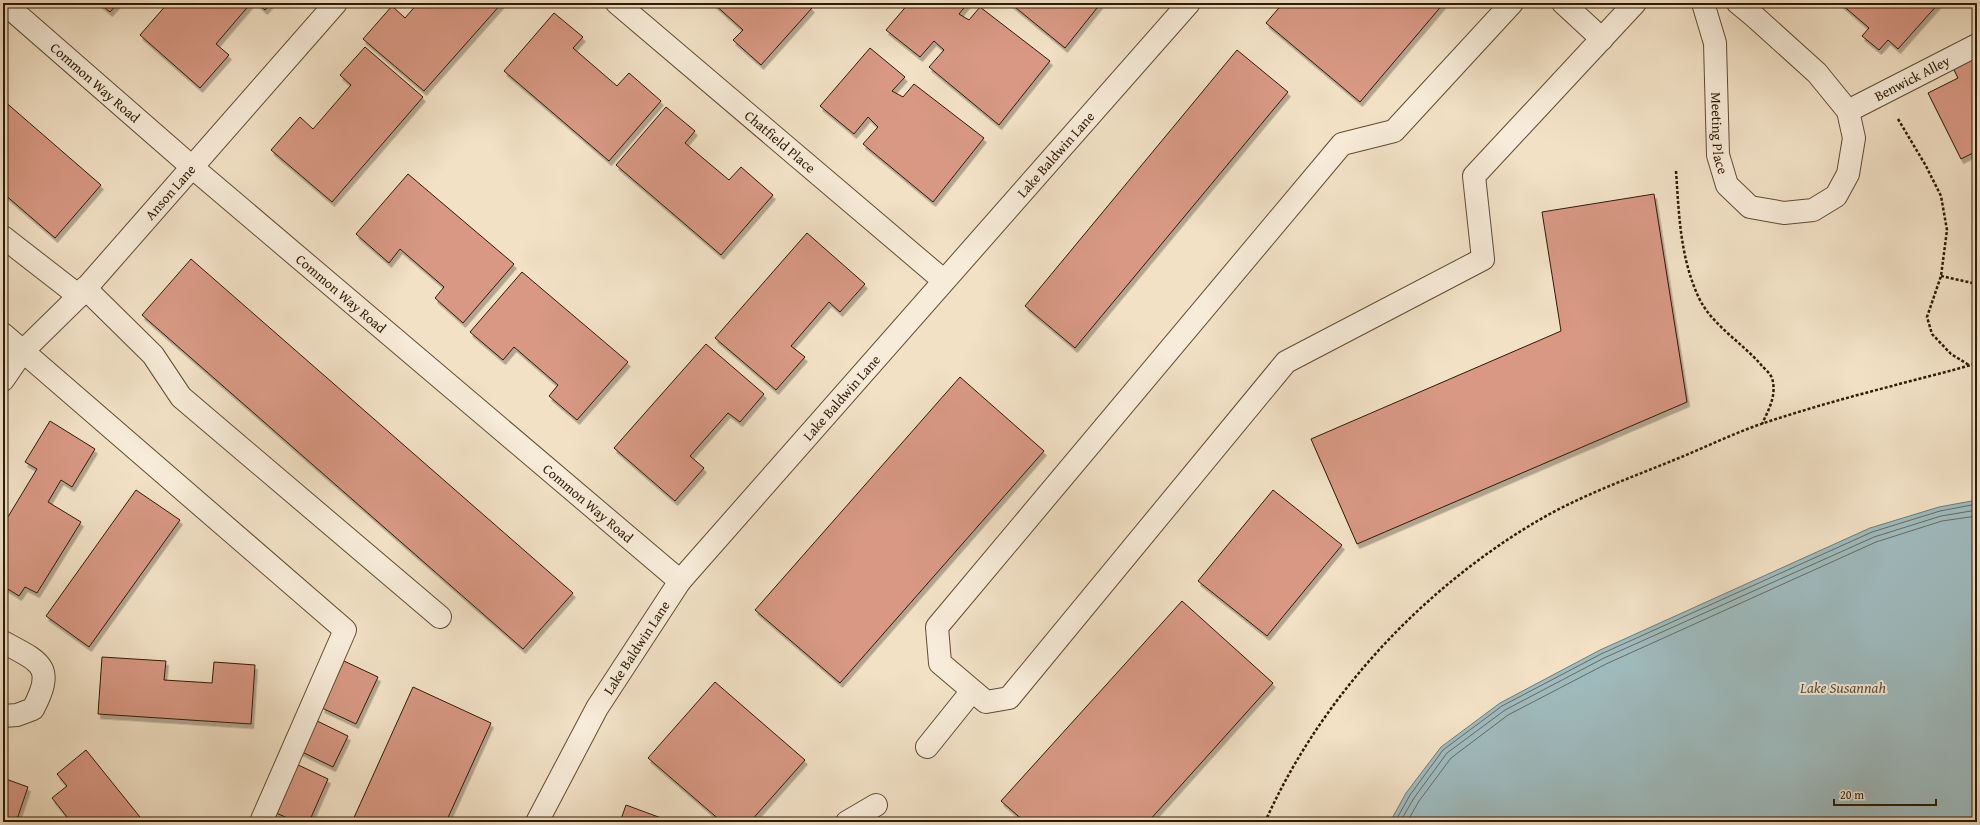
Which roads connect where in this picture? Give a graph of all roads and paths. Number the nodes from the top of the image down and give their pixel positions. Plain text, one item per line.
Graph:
1 (4, 3) edge
2 (336, 3) edge
3 (617, 3) edge
4 (1189, 3) edge
5 (1512, 3) edge
6 (1563, 3) edge
7 (1635, 3) edge
8 (1703, 3) edge
9 (1738, 3) edge
10 (1602, 39) junction
11 (1977, 45) edge
12 (1848, 111) junction
13 (1897, 118) dead end
14 (192, 166) junction
15 (1676, 171) dead end
16 (3, 237) edge
17 (1942, 276) junction
18 (943, 280) junction
19 (1977, 284) edge
20 (82, 292) junction
21 (3, 334) edge
22 (24, 351) junction
23 (1977, 363) edge
24 (1970, 365) junction
25 (3, 380) edge
26 (1762, 424) junction
27 (680, 581) junction
28 (440, 617) dead end
29 (3, 642) edge
30 (972, 691) junction
31 (3, 716) edge
32 (927, 747) dead end
33 (876, 805) dead end
34 (261, 822) edge
35 (537, 822) edge
36 (848, 822) edge
37 (1265, 822) edge

1 - 14 street, Common Way Road
2 - 14 street, Anson Lane
3 - 18 street, Chatfield Place
4 - 18 street, Lake Baldwin Lane
5 - 30 street
6 - 10 street
7 - 10 street
8 - 12 street, Meeting Place
9 - 12 street, Meeting Place
10 - 30 street
11 - 12 street, Benwick Alley
13 - 17 path
14 - 20 street, Anson Lane
14 - 27 street, Common Way Road
15 - 26 path
16 - 20 street
17 - 19 path
17 - 24 path
18 - 27 street, Lake Baldwin Lane
20 - 22 street, Anson Lane
20 - 28 street
21 - 22 street
22 - 25 street, Anson Lane
22 - 34 street
23 - 24 path
24 - 26 path
26 - 37 path
27 - 35 street, Lake Baldwin Lane
29 - 31 street
30 - 32 street
33 - 36 street

